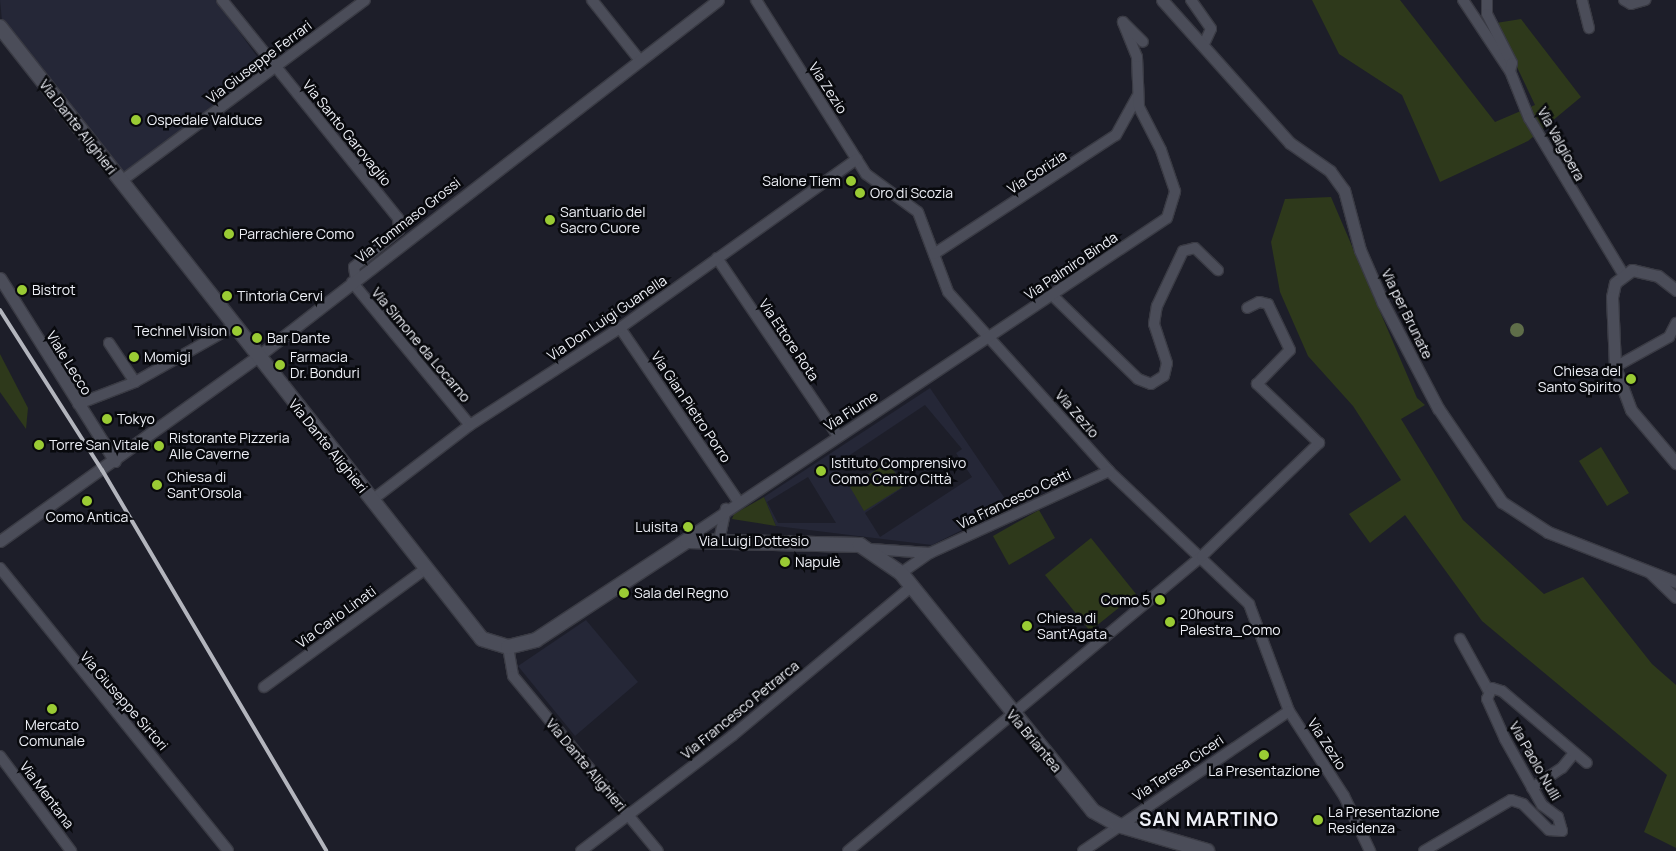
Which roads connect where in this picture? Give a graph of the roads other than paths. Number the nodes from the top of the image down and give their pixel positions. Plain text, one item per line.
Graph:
1 (222, 0) edge
2 (365, 0) edge
3 (592, 0) edge
4 (718, 0) edge
5 (756, 0) edge
6 (1162, 0) edge
7 (1191, 0) edge
8 (1463, 0) edge
9 (1487, 0) edge
10 (1582, 0) edge
11 (1624, 0) edge
12 (1645, 0) edge
13 (0, 27) edge
14 (1589, 28) dead end
15 (1143, 42) dead end
16 (1204, 44) junction
17 (638, 58) junction
18 (275, 66) junction
19 (1510, 72) junction
20 (1137, 97) junction
21 (857, 159) junction
22 (120, 182) junction
23 (1167, 218) joint
24 (934, 254) junction
25 (717, 258) junction
26 (1218, 270) dead end
27 (1622, 274) junction
28 (0, 278) edge
29 (354, 280) junction
30 (1676, 290) edge
31 (1052, 295) junction
32 (1247, 308) dead end
33 (1676, 323) edge
34 (234, 326) junction
35 (620, 328) junction
36 (990, 336) junction
37 (109, 343) dead end
38 (258, 357) junction
39 (1615, 367) junction
40 (135, 382) junction
41 (78, 404) junction
42 (470, 425) junction
43 (838, 436) junction
44 (115, 461) junction
45 (1676, 463) edge
46 (1109, 471) junction
47 (372, 500) junction
48 (738, 501) junction
49 (726, 509) junction
50 (0, 541) edge
51 (719, 541) junction
52 (679, 544) junction
53 (870, 549) junction
54 (930, 553) junction
55 (1202, 556) junction
56 (0, 568) edge
57 (425, 569) junction
58 (1648, 571) junction
59 (901, 573) junction
60 (1676, 582) edge
61 (911, 587) junction
62 (1676, 598) edge
63 (1460, 639) dead end
64 (508, 647) junction
65 (264, 687) dead end
66 (1488, 690) junction
67 (1289, 711) junction
68 (1011, 714) junction
69 (1574, 754) junction
70 (0, 756) edge
71 (1587, 763) dead end
72 (1532, 788) junction
73 (628, 815) junction
74 (1118, 825) junction
75 (71, 851) edge
76 (228, 851) edge
77 (581, 851) edge
78 (658, 851) edge
79 (848, 851) edge
80 (1083, 851) edge
81 (1208, 851) edge
82 (1370, 851) edge
83 (1424, 851) edge

1 - 18 street, Via Santo Garovaglio
2 - 18 street, Via Giuseppe Ferrari
3 - 17 street
4 - 17 street, Via Tommaso Grossi
5 - 21 street, Via Zezio
6 - 16 street, Via per Brunate
7 - 16 street
8 - 19 street, Via Valgioera
9 - 19 street
10 - 14 street
11 - 12 street
13 - 22 main road, Via Dante Alighieri
15 - 20 street, Via Gorizia
16 - 58 street, Via per Brunate
17 - 29 street, Via Tommaso Grossi
18 - 22 street, Via Giuseppe Ferrari
18 - 29 street, Via Santo Garovaglio
19 - 27 street, Via Valgioera
20 - 23 street, Via Gorizia
20 - 24 street, Via Gorizia
21 - 24 street, Via Zezio
21 - 25 street, Via Don Luigi Guanella
22 - 34 main road, Via Dante Alighieri
23 - 31 street, Via Palmiro Binda
24 - 36 street, Via Zezio
25 - 35 street, Via Don Luigi Guanella
25 - 43 street, Via Ettore Rota
26 - 31 street
27 - 30 street
27 - 39 street
28 - 41 street, Viale Lecco
29 - 38 street, Via Tommaso Grossi
29 - 42 street, Via Simone da Locarno
31 - 36 street, Via Palmiro Binda
32 - 55 street
33 - 39 street
34 - 38 main road, Via Dante Alighieri
34 - 40 street
35 - 42 street, Via Don Luigi Guanella
35 - 48 street, Via Gian Pietro Porro
36 - 43 street, Via Fiume
36 - 46 street, Via Zezio
37 - 40 street
38 - 44 street, Via Tommaso Grossi
38 - 47 main road, Via Dante Alighieri
39 - 45 street
40 - 41 street
41 - 44 street, Viale Lecco
42 - 47 street, Via Don Luigi Guanella
43 - 48 street, Via Fiume
44 - 50 street, Via Tommaso Grossi
46 - 54 street, Via Francesco Cetti
46 - 55 street, Via Zezio
47 - 57 main road, Via Dante Alighieri
48 - 49 street, Via Fiume
49 - 51 street
49 - 52 street, Via Fiume
51 - 52 main road, Via Luigi Dottesio
51 - 53 main road, Via Luigi Dottesio
52 - 64 main road, Via Luigi Dottesio
53 - 54 street, Via Francesco Cetti
53 - 59 main road, Via Luigi Dottesio
54 - 59 street, Via Francesco Cetti
55 - 67 street, Via Zezio
55 - 68 street
56 - 76 street, Via Giuseppe Sirtori
57 - 64 main road, Via Dante Alighieri
57 - 65 street, Via Carlo Linati
58 - 60 street, Via per Brunate
58 - 62 street
59 - 61 main road, Via Briantea
61 - 68 main road, Via Briantea
61 - 73 street, Via Francesco Petrarca
63 - 66 street
64 - 73 street, Via Dante Alighieri
66 - 69 street, Via Paolo Nulli
66 - 72 street, Via Paolo Nulli
67 - 74 street, Via Teresa Ciceri
67 - 82 street, Via Zezio
68 - 74 main road, Via Briantea
68 - 79 street
69 - 71 street, Via Paolo Nulli
69 - 72 street
70 - 75 street, Via Mentana
72 - 83 street, Via Paolo Nulli
73 - 77 street, Via Francesco Petrarca
73 - 78 street, Via Dante Alighieri
74 - 80 street, Via Teresa Ciceri
74 - 81 main road, Via Briantea

